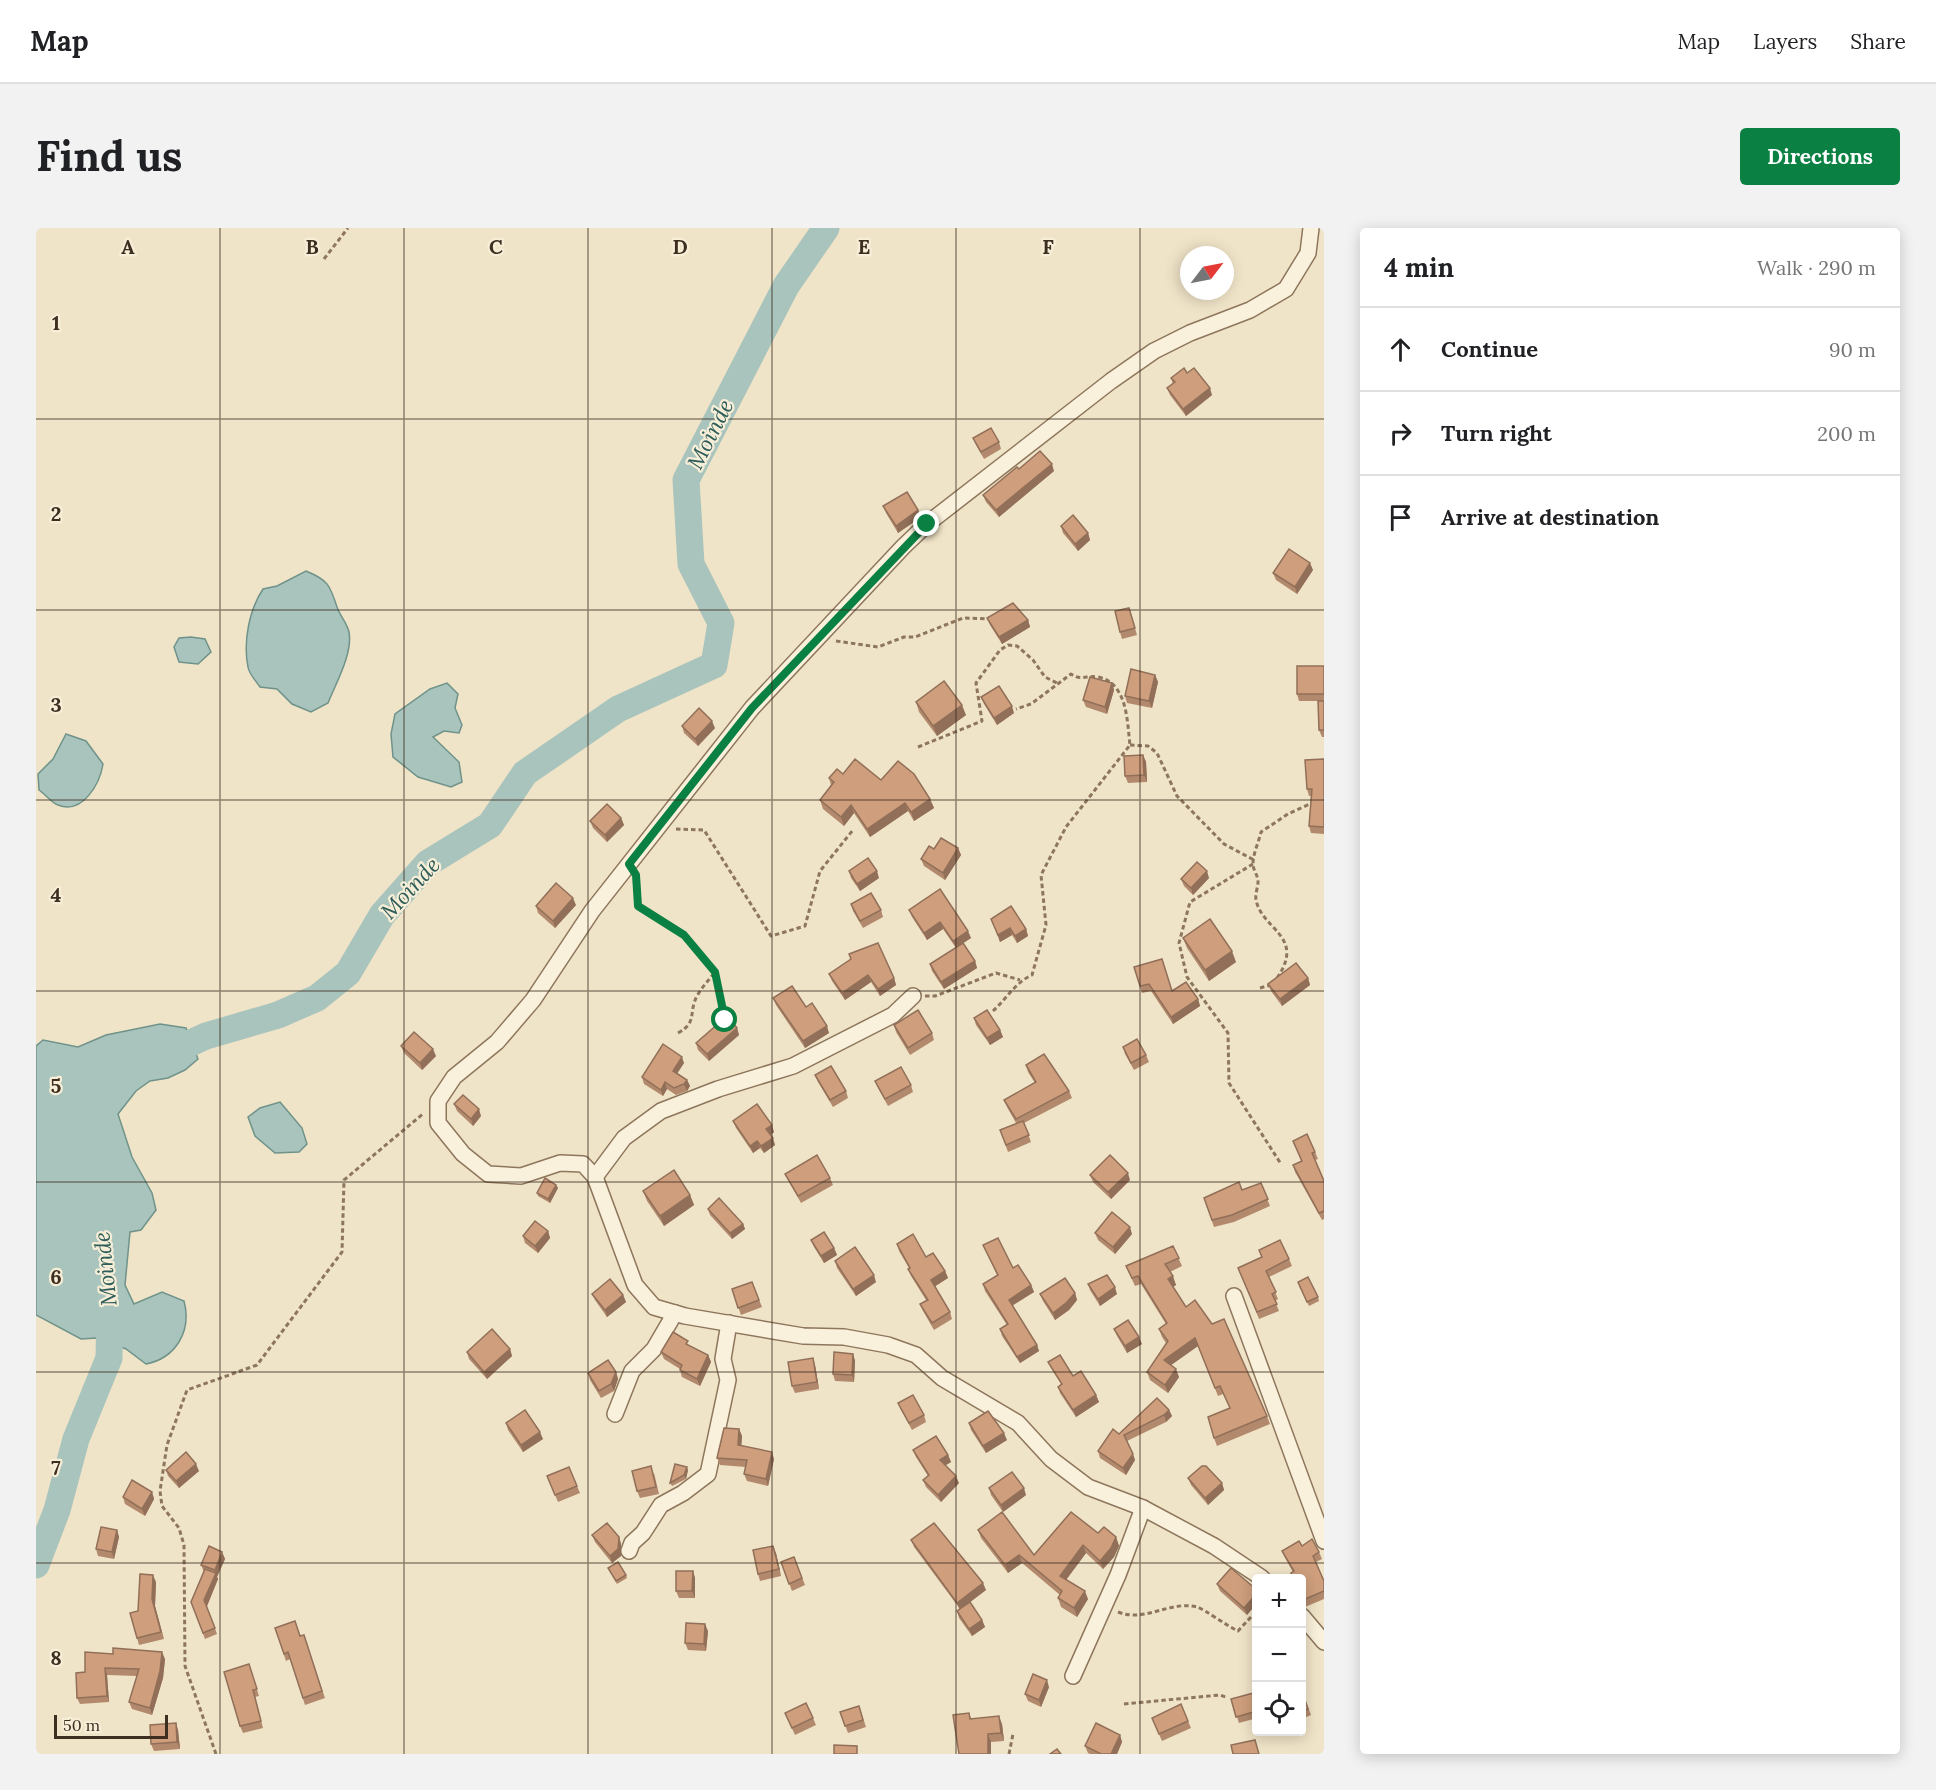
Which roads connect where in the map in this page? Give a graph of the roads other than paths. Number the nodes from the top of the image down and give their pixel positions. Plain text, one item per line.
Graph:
1 (1311, 228) edge
2 (913, 996) road end
3 (595, 1176) junction
4 (1234, 1296) dead end
5 (675, 1313) junction
6 (729, 1323) junction
7 (615, 1414) dead end
8 (1143, 1508) junction
9 (1324, 1540) edge
10 (629, 1551) dead end
11 (1256, 1574) edge
12 (1306, 1621) edge
13 (1324, 1642) edge
14 (1073, 1676) dead end

1 - 3 street
2 - 3 street
3 - 5 street
4 - 9 street
5 - 6 street
5 - 7 street
6 - 8 street
6 - 10 street
8 - 11 street
8 - 14 street
12 - 13 street

